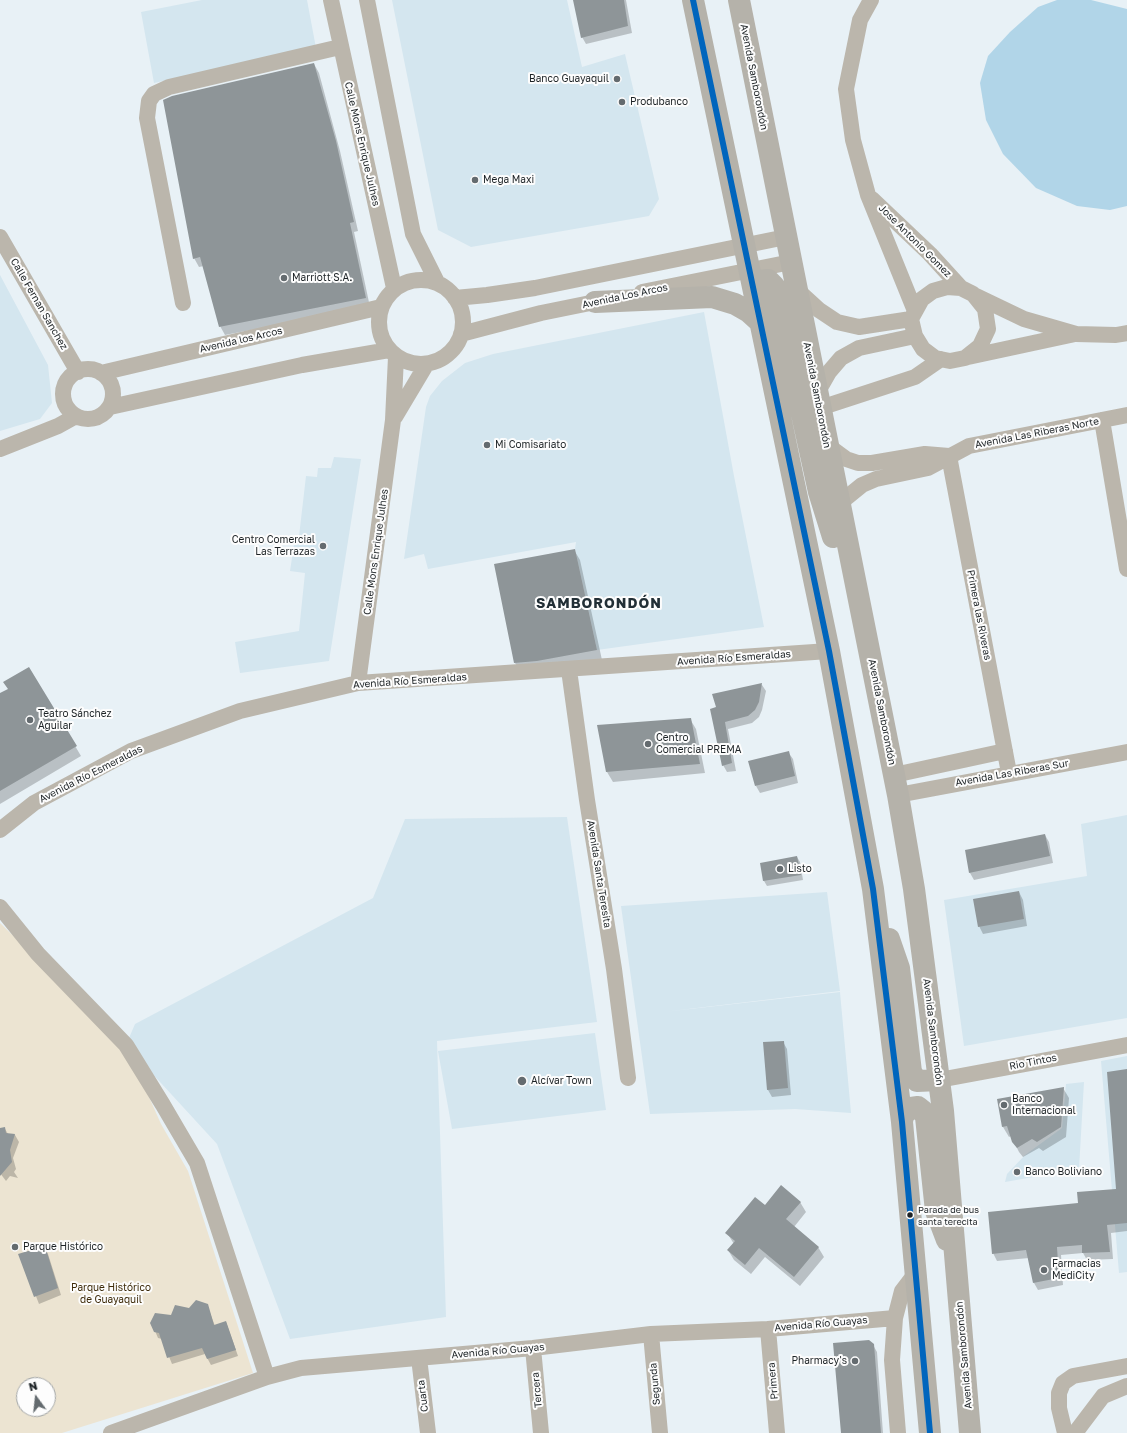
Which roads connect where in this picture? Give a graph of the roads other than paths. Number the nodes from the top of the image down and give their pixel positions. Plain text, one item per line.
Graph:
1 (331, 0) edge
2 (366, 0) edge
3 (693, 0) edge
4 (739, 0) edge
5 (871, 0) edge
6 (340, 47) junction
7 (868, 195) junction
8 (786, 236) junction
9 (0, 237) edge
10 (744, 245) junction
11 (790, 262) junction
12 (749, 270) junction
13 (436, 282) junction
14 (394, 288) junction
15 (535, 288) junction
16 (796, 289) junction
17 (967, 291) junction
18 (754, 293) junction
19 (455, 298) junction
20 (595, 302) junction
21 (183, 303) dead end
22 (381, 307) junction
23 (541, 313) junction
24 (913, 315) junction
25 (760, 322) junction
26 (1127, 333) edge
27 (461, 334) junction
28 (1076, 334) junction
29 (915, 336) junction
30 (392, 353) junction
31 (965, 358) junction
32 (941, 359) junction
33 (426, 365) junction
34 (78, 372) junction
35 (101, 373) junction
36 (818, 401) junction
37 (110, 407) junction
38 (76, 416) junction
39 (1127, 416) edge
40 (393, 420) junction
41 (1102, 420) junction
42 (827, 445) junction
43 (0, 449) edge
44 (949, 456) junction
45 (840, 506) junction
46 (1127, 569) edge
47 (868, 642) junction
48 (829, 651) junction
49 (569, 670) junction
50 (358, 683) junction
51 (1005, 751) junction
52 (1127, 752) edge
53 (1009, 773) junction
54 (896, 785) junction
55 (0, 830) edge
56 (874, 898) junction
57 (0, 908) edge
58 (1127, 1045) edge
59 (628, 1078) dead end
60 (939, 1080) junction
61 (902, 1122) junction
62 (957, 1267) junction
63 (915, 1274) junction
64 (895, 1318) junction
65 (768, 1329) junction
66 (651, 1334) junction
67 (533, 1348) junction
68 (419, 1358) junction
69 (1125, 1366) edge
70 (268, 1377) junction
71 (1127, 1385) edge
72 (111, 1433) edge
73 (428, 1433) edge
74 (540, 1433) edge
75 (660, 1433) edge
76 (777, 1433) edge
77 (898, 1433) edge
78 (930, 1433) edge
79 (970, 1433) edge
80 (1065, 1433) edge
81 (1076, 1433) edge

1 - 6 street, Calle Mons Enrique Julhes
2 - 13 street
3 - 10 highway
4 - 8 highway, Avenida Samborondón
5 - 7 street, Jose Antonio Gomez
6 - 14 street, Calle Mons Enrique Julhes
6 - 21 street
7 - 17 street, Jose Antonio Gomez
7 - 24 street, Jose Antonio Gomez
8 - 10 street
8 - 11 highway, Avenida Samborondón
9 - 34 street, Calle Fernan Sanchez
10 - 12 highway
10 - 15 street
11 - 12 street, Avenida Los Arcos
11 - 16 highway, Avenida Samborondón
12 - 18 highway
12 - 20 street, Avenida Los Arcos
13 - 14 street
13 - 19 street
14 - 22 street
15 - 19 street
15 - 23 street
16 - 24 street
16 - 36 highway, Avenida Samborondón
17 - 24 street
17 - 28 street, Jose Antonio Gomez
17 - 31 street
18 - 25 highway
18 - 47 highway
19 - 27 street
20 - 23 street, Avenida Los Arcos
20 - 25 highway
22 - 30 street
22 - 35 street, Avenida los Arcos
23 - 27 street, Avenida Los Arcos
24 - 29 street
25 - 48 highway
26 - 28 street, Jose Antonio Gomez
27 - 33 street
28 - 31 street, Jose Antonio Gomez
29 - 32 street
29 - 36 street
30 - 33 street
30 - 37 street
30 - 40 street, Calle Mons Enrique Julhes
31 - 32 street
32 - 36 street
33 - 40 street, Calle Mons Enrique Julhes
34 - 35 street
34 - 38 street
35 - 37 street
36 - 42 highway, Avenida Samborondón
37 - 38 street
38 - 43 street
39 - 41 street, Avenida Las Riberas Norte
40 - 50 street, Calle Mons Enrique Julhes
41 - 44 street, Avenida Las Riberas Norte
41 - 46 street
42 - 44 street
42 - 45 highway, Avenida Samborondón
44 - 45 street, Avenida Las Riberas Norte
44 - 51 street, Primera las Riveras
45 - 47 highway, Avenida Samborondón
47 - 54 highway, Avenida Samborondón
48 - 49 street, Avenida Río Esmeraldas
48 - 56 highway
49 - 50 street, Avenida Río Esmeraldas
49 - 59 street, Avenida Santa Teresita
50 - 55 street, Avenida Río Esmeraldas
51 - 53 street, Primera las Riveras
51 - 54 street, Avenida Las Riberas Sur
52 - 53 street, Avenida Las Riberas Sur
53 - 54 street, Avenida Las Riberas Sur
54 - 60 highway, Avenida Samborondón
56 - 60 highway
56 - 61 highway
57 - 70 street
58 - 60 street, Rio Tintos
60 - 62 highway, Avenida Samborondón
61 - 62 highway
61 - 63 highway
62 - 79 highway, Avenida Samborondón
63 - 64 street
63 - 78 highway
64 - 65 street, Avenida Río Guayas
64 - 77 street
65 - 66 street, Avenida Río Guayas
65 - 76 street, Primera
66 - 67 street, Avenida Río Guayas
66 - 75 street, Segunda
67 - 68 street, Avenida Río Guayas
67 - 74 street, Tercera
68 - 70 street, Avenida Río Guayas
68 - 73 street, Cuarta
69 - 71 street
69 - 80 street
70 - 72 street, Avenida Río Guayas
71 - 81 street

